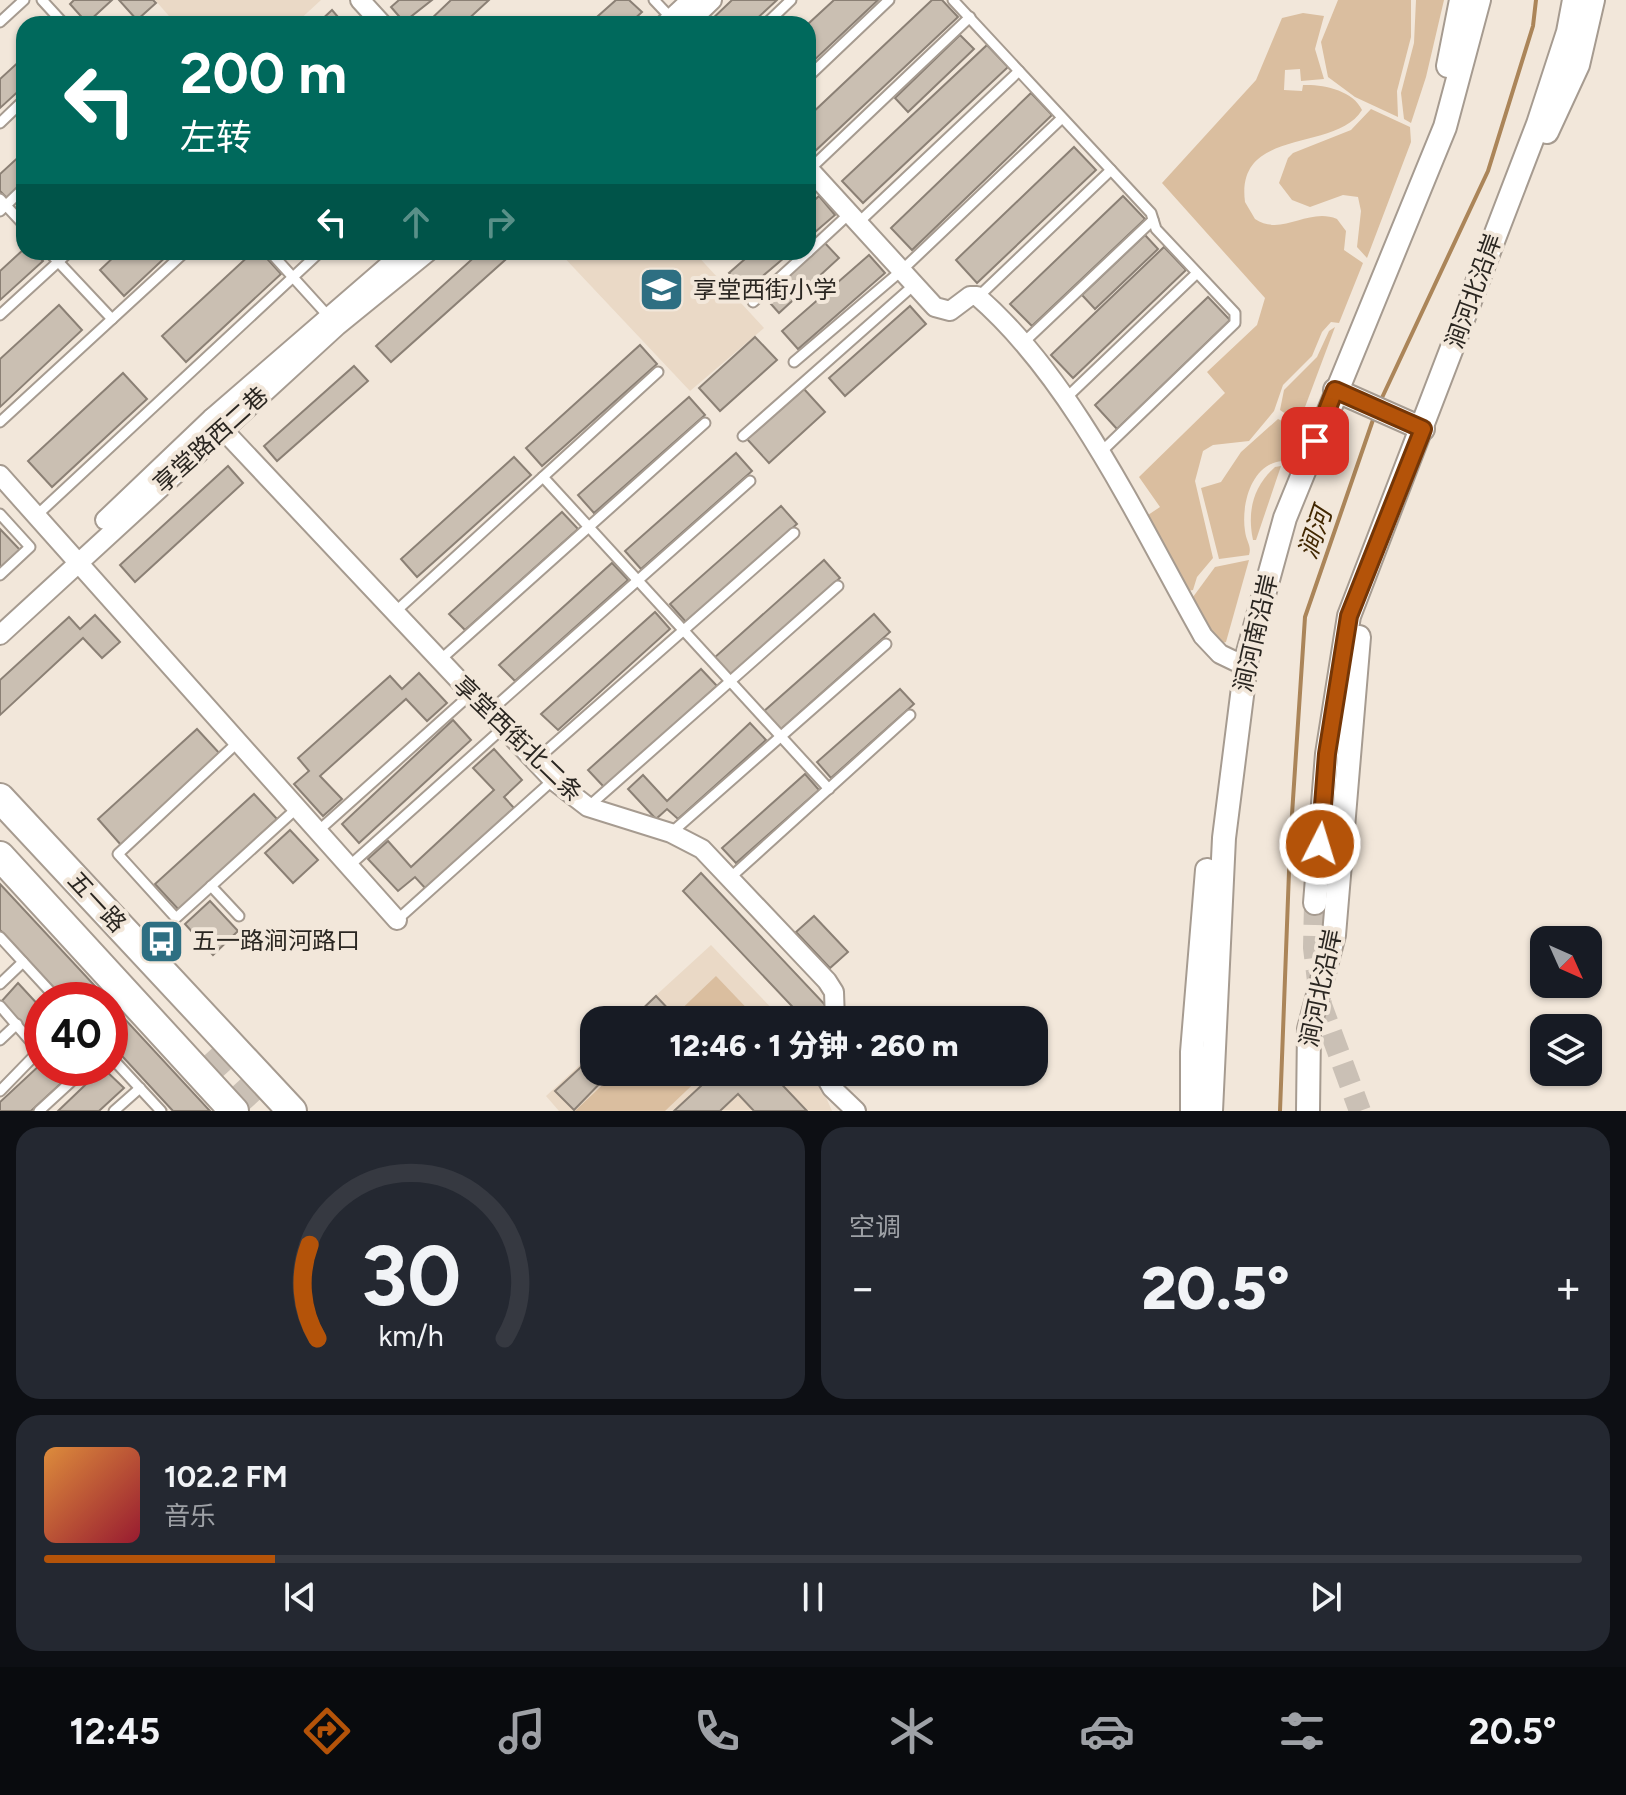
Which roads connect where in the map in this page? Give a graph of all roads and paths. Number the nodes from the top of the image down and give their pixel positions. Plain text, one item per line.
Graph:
1 (24, 0) edge
2 (42, 0) edge
3 (344, 0) edge
4 (360, 0) edge
5 (654, 0) edge
6 (712, 0) edge
7 (791, 0) edge
8 (889, 0) edge
9 (953, 0) edge
10 (1461, 0) edge
11 (1479, 0) edge
12 (1574, 0) edge
13 (1593, 0) edge
14 (57, 16) edge
15 (359, 16) edge
16 (375, 16) edge
17 (669, 16) edge
18 (686, 16) edge
19 (774, 16) edge
20 (970, 17) junction
21 (0, 22) edge
22 (816, 69) edge
23 (1019, 71) junction
24 (16, 108) edge
25 (1062, 118) junction
26 (0, 123) edge
27 (816, 162) edge
28 (1111, 170) junction
29 (816, 177) edge
30 (1513, 187) junction
31 (1413, 209) junction
32 (854, 219) junction
33 (1153, 220) junction
34 (816, 246) edge
35 (176, 260) edge
36 (277, 260) edge
37 (311, 260) edge
38 (396, 260) edge
39 (417, 260) edge
40 (799, 260) edge
41 (58, 262) joint
42 (1197, 273) junction
43 (293, 277) junction
44 (908, 278) junction
45 (978, 297) junction
46 (753, 302) dead end
47 (0, 315) edge
48 (112, 319) junction
49 (332, 321) junction
50 (1022, 344) junction
51 (794, 362) dead end
52 (658, 372) dead end
53 (1345, 388) junction
54 (1065, 399) junction
55 (1417, 420) junction
56 (0, 422) edge
57 (705, 423) dead end
58 (218, 424) junction
59 (743, 436) dead end
60 (1100, 453) junction
61 (0, 475) edge
62 (543, 477) junction
63 (750, 481) dead end
64 (0, 514) edge
65 (36, 516) junction
66 (588, 526) junction
67 (794, 533) dead end
68 (73, 558) junction
69 (0, 575) edge
70 (1364, 579) junction
71 (636, 580) junction
72 (838, 586) dead end
73 (393, 613) junction
74 (0, 618) edge
75 (683, 630) junction
76 (0, 635) edge
77 (886, 644) dead end
78 (439, 661) junction
79 (1245, 666) junction
80 (731, 681) junction
81 (471, 694) junction
82 (488, 712) junction
83 (910, 715) dead end
84 (503, 728) junction
85 (781, 736) junction
86 (237, 743) junction
87 (1235, 744) junction
88 (535, 761) junction
89 (553, 780) junction
90 (829, 789) junction
91 (0, 798) edge
92 (588, 807) junction
93 (296, 809) junction
94 (317, 832) junction
95 (671, 833) junction
96 (0, 851) edge
97 (348, 867) junction
98 (731, 877) junction
99 (211, 886) junction
100 (1315, 903) tunnel mouth
101 (239, 916) dead end
102 (397, 920) joint
103 (0, 937) edge
104 (23, 962) junction
105 (41, 982) edge
106 (0, 984) edge
107 (0, 1006) edge
108 (834, 1006) edge
109 (17, 1024) junction
110 (0, 1040) edge
111 (206, 1054) tunnel mouth
112 (128, 1075) edge
113 (66, 1086) edge
114 (831, 1086) edge
115 (140, 1088) junction
116 (0, 1091) edge
117 (39, 1111) edge
118 (114, 1111) edge
119 (161, 1111) edge
120 (234, 1111) edge
121 (292, 1111) edge
122 (856, 1111) edge
123 (1192, 1111) edge
124 (1211, 1111) edge
125 (1308, 1111) edge

1 - 21 lane
2 - 14 lane
3 - 15 street
4 - 16 street
5 - 17 lane
6 - 18 street
7 - 19 lane
8 - 22 lane
9 - 20 lane
10 - 31 street
11 - 31 street, 涧河南沿岸
12 - 30 street, 涧河北沿岸
13 - 30 street
20 - 23 lane
20 - 27 lane
23 - 25 lane
23 - 32 lane
24 - 26 lane
25 - 28 lane
25 - 44 lane
28 - 33 lane
28 - 45 lane
29 - 32 street
30 - 55 street, 涧河北沿岸
31 - 53 street, 涧河南沿岸
32 - 34 lane
32 - 44 street
33 - 42 lane
33 - 50 lane
35 - 48 lane
36 - 43 lane
37 - 43 lane
38 - 49 street, 享堂路西二巷
39 - 49 street, 享堂路西二巷
40 - 46 lane
41 - 47 lane
41 - 48 lane
42 - 54 lane
42 - 60 lane
43 - 49 lane
43 - 65 lane
44 - 45 street
44 - 51 lane
44 - 59 lane
45 - 50 street
48 - 56 lane
49 - 58 street, 享堂路西二巷
50 - 54 street
52 - 62 lane
53 - 55 street
53 - 79 street, 涧河南沿岸
54 - 60 street
55 - 70 street, 涧河北沿岸
57 - 66 lane
58 - 68 street, 享堂路西二巷
58 - 73 street, 享堂西街北二条
60 - 79 street
61 - 65 street
62 - 66 lane
62 - 73 lane
63 - 71 lane
64 - 69 lane
65 - 68 street
66 - 71 lane
66 - 78 lane
67 - 75 lane
68 - 74 street, 享堂路西二巷
68 - 76 street, 享堂路西二巷
68 - 86 street
70 - 100 street, 涧河北沿岸
70 - 125 street, 涧河北沿岸
71 - 75 lane
71 - 82 lane
72 - 80 lane
73 - 78 street, 享堂西街北二条
75 - 80 lane
75 - 88 lane
77 - 85 lane
78 - 81 street, 享堂西街北二条
79 - 87 street, 涧河南沿岸
80 - 85 lane
80 - 92 lane
81 - 82 street, 享堂西街北二条
81 - 94 lane
82 - 84 street, 享堂西街北二条
83 - 90 lane
84 - 88 street, 享堂西街北二条
84 - 97 lane
85 - 90 lane
85 - 95 lane
86 - 93 street
86 - 99 lane
87 - 123 street
87 - 124 street, 涧河南沿岸
88 - 89 street, 享堂西街北二条
89 - 92 street, 享堂西街北二条
89 - 102 lane
90 - 98 lane
91 - 121 main road, 五一路
92 - 95 street, 享堂西街北二条
93 - 94 street
93 - 99 lane
94 - 97 street
95 - 98 street, 享堂西街北二条
96 - 111 main road
96 - 120 main road, 五一路
97 - 102 street
98 - 108 street, 享堂西街北二条
99 - 101 lane
103 - 104 lane
104 - 105 lane
104 - 106 lane
107 - 109 lane
109 - 110 lane
109 - 116 lane
112 - 115 lane
113 - 117 lane
114 - 122 street
115 - 118 lane
115 - 119 lane

